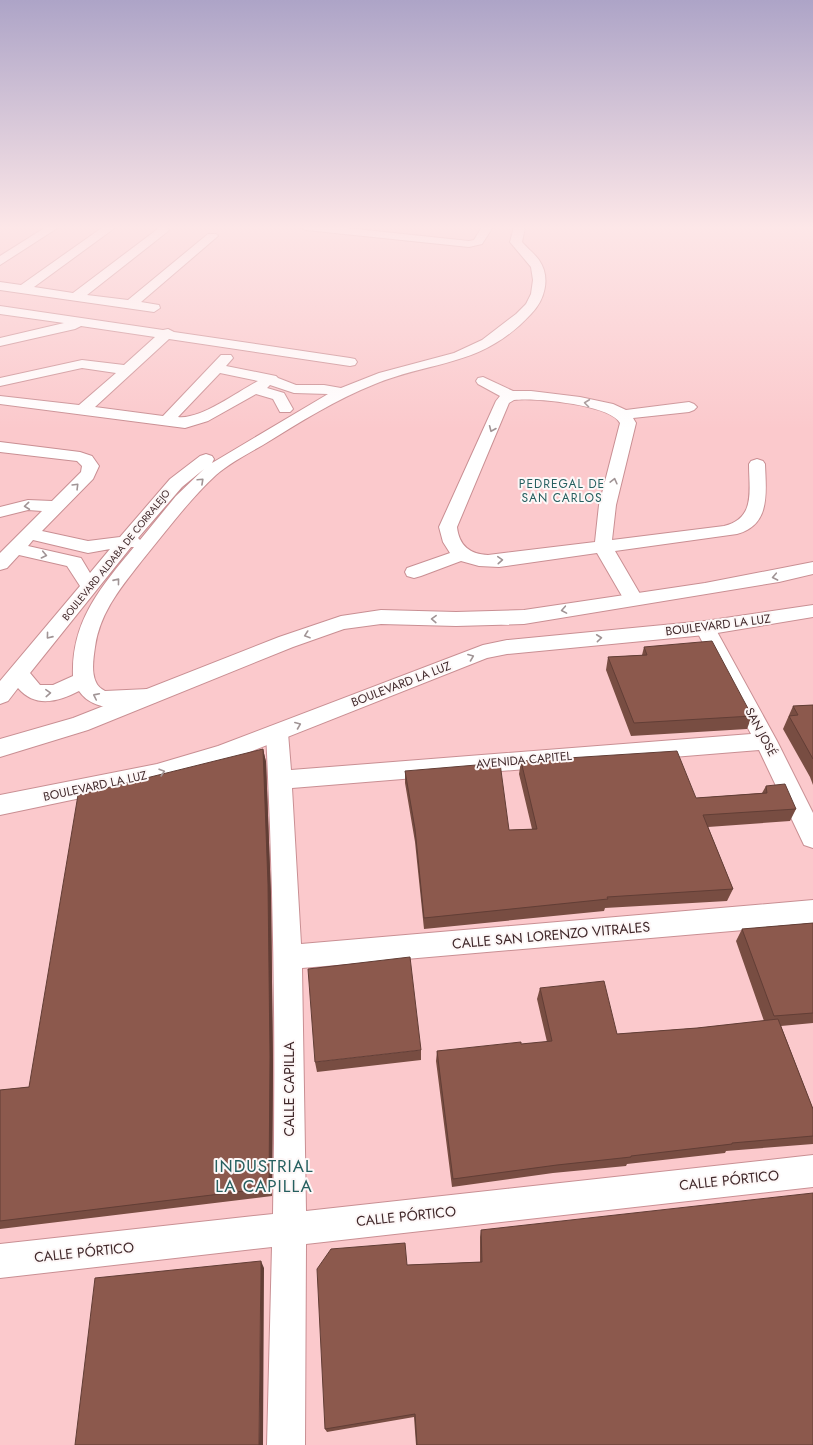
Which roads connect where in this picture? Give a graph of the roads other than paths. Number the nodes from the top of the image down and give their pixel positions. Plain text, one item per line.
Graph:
1 (64, 294) edge
2 (142, 294) edge
3 (537, 294) edge
4 (76, 296) joint
5 (131, 304) junction
6 (154, 308) dead end
7 (0, 310) edge
8 (88, 322) junction
9 (168, 333) junction
10 (0, 342) edge
11 (238, 344) junction
12 (423, 356) dead end
13 (350, 362) dead end
14 (216, 368) junction
15 (127, 370) junction
16 (270, 379) junction
17 (483, 381) dead end
18 (0, 382) edge
19 (255, 388) junction
20 (294, 389) junction
21 (324, 389) junction
22 (344, 393) junction
23 (510, 396) junction
24 (0, 400) edge
25 (282, 403) junction
26 (689, 407) dead end
27 (83, 410) junction
28 (623, 415) junction
29 (166, 421) junction
30 (0, 447) edge
31 (28, 451) junction
32 (0, 458) edge
33 (757, 464) dead end
34 (55, 506) junction
35 (0, 512) edge
36 (29, 534) junction
37 (127, 541) junction
38 (146, 545) junction
39 (604, 547) junction
40 (88, 548) junction
41 (15, 549) junction
42 (463, 554) junction
43 (74, 562) junction
44 (0, 564) edge
45 (813, 568) edge
46 (414, 572) dead end
47 (90, 587) junction
48 (633, 599) junction
49 (813, 611) edge
50 (524, 616) junction
51 (704, 628) junction
52 (537, 644) junction
53 (20, 673) junction
54 (83, 680) junction
55 (0, 696) edge
56 (148, 697) junction
57 (277, 733) junction
58 (766, 741) junction
59 (0, 748) edge
60 (281, 780) junction
61 (0, 805) edge
62 (813, 838) edge
63 (813, 912) edge
64 (289, 957) junction
65 (813, 1171) edge
66 (289, 1229) junction
67 (0, 1261) edge
68 (286, 1445) edge

1 - 4 street
2 - 5 street
3 - 22 street, BOULEVARD ALDABA DE CORRALEJO
4 - 5 street
5 - 6 street
7 - 8 street
8 - 9 street
8 - 10 street
9 - 11 street
9 - 15 street
11 - 13 street
11 - 14 street
12 - 21 street, BOULEVARD ALDABA DE CORRALEJO
14 - 16 street
14 - 29 street
15 - 18 street
15 - 27 street
16 - 19 street
16 - 20 street
17 - 23 street
19 - 25 street
19 - 29 street
20 - 21 street
20 - 25 street
21 - 22 street
21 - 25 street, BOULEVARD ALDABA DE CORRALEJO
38 -> 22 street, BOULEVARD ALDABA DE CORRALEJO
28 -> 23 street
23 -> 42 street
24 - 27 street
25 - 37 street, BOULEVARD ALDABA DE CORRALEJO
26 - 28 street
27 - 29 street
39 -> 28 street
30 - 31 street
31 - 32 street
34 -> 31 street
33 - 39 street
34 -> 35 street
34 - 36 street
36 - 40 street
36 - 41 street
37 - 38 street
37 - 40 street
37 - 47 street, BOULEVARD ALDABA DE CORRALEJO
54 -> 38 street, BOULEVARD ALDABA DE CORRALEJO
42 -> 39 street
39 - 48 street
40 - 43 street
41 -> 43 street
41 - 44 street
42 - 46 street
43 - 47 street
45 -> 48 street
47 -> 53 street, BOULEVARD ALDABA DE CORRALEJO
48 -> 50 street
49 - 51 street, BOULEVARD LA LUZ
50 - 52 street
50 -> 56 street
52 -> 51 street, BOULEVARD LA LUZ
51 - 58 street, SAN JOSÉ
57 -> 52 street, BOULEVARD LA LUZ
53 -> 54 street
53 - 55 street, BOULEVARD ALDABA DE CORRALEJO
56 -> 54 street
56 - 59 street
57 - 60 street, CALLE CAPILLA
61 -> 57 street, BOULEVARD LA LUZ
58 - 60 street, AVENIDA CAPITEL
58 - 62 street, SAN JOSÉ
60 - 64 street, CALLE CAPILLA
63 - 64 street, CALLE SAN LORENZO VITRALES
64 - 66 street, CALLE CAPILLA
65 - 66 street, CALLE PÓRTICO
66 - 67 street, CALLE PÓRTICO
66 - 68 street, CALLE CAPILLA

